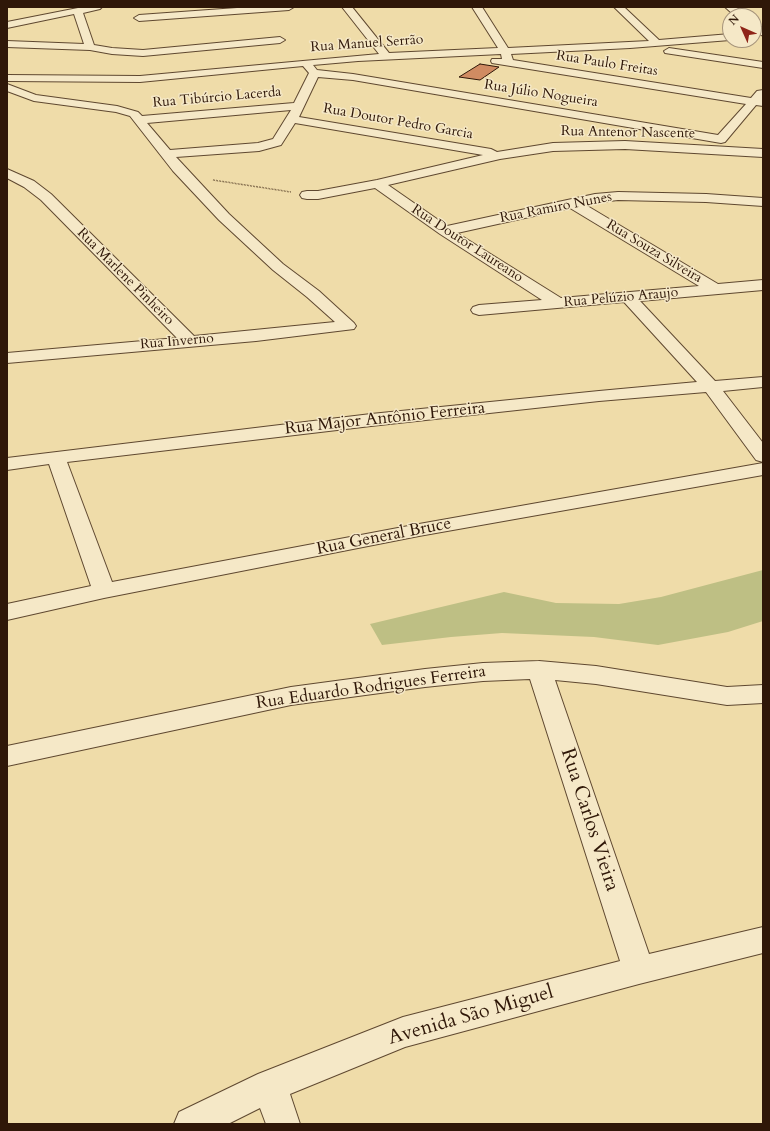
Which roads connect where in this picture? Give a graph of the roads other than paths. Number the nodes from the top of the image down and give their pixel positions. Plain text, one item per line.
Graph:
1 (97, 7) edge
2 (289, 7) edge
3 (347, 7) edge
4 (477, 7) edge
5 (619, 7) edge
6 (264, 9) junction
7 (78, 11) junction
8 (11, 14) dead end
9 (139, 18) dead end
10 (18, 22) junction
11 (7, 25) edge
12 (722, 38) edge
13 (657, 43) junction
14 (7, 44) edge
15 (630, 45) junction
16 (282, 46) junction
17 (90, 47) junction
18 (505, 51) junction
19 (447, 53) junction
20 (426, 54) junction
21 (386, 56) junction
22 (306, 63) junction
23 (508, 63) junction
24 (290, 65) junction
25 (763, 65) edge
26 (314, 73) junction
27 (7, 78) edge
28 (7, 87) edge
29 (415, 88) junction
30 (763, 91) edge
31 (758, 102) edge
32 (297, 106) junction
33 (292, 119) junction
34 (139, 120) junction
35 (721, 140) junction
36 (763, 147) edge
37 (763, 153) edge
38 (167, 154) junction
39 (500, 155) junction
40 (7, 173) edge
41 (377, 184) junction
42 (307, 195) road end
43 (763, 202) edge
44 (572, 203) junction
45 (445, 231) junction
46 (763, 285) edge
47 (715, 289) junction
48 (628, 297) junction
49 (558, 304) junction
50 (479, 310) dead end
51 (189, 341) junction
52 (7, 358) edge
53 (763, 382) edge
54 (711, 386) junction
55 (763, 456) edge
56 (56, 457) junction
57 (7, 464) edge
58 (763, 469) edge
59 (104, 591) junction
60 (7, 612) edge
61 (539, 670) junction
62 (763, 694) edge
63 (7, 756) edge
64 (763, 940) edge
65 (639, 970) junction
66 (270, 1086) junction
67 (191, 1124) edge
68 (283, 1124) edge

1 - 7 street
2 - 6 street
3 - 21 street
4 - 18 street
5 - 13 street
6 - 9 street
6 - 16 street
7 - 10 street
7 - 17 street
8 - 10 street
10 - 11 street
12 - 13 street, Rua Manuel Serrão
13 - 15 street, Rua Manuel Serrão
14 - 17 street
15 - 18 street, Rua Manuel Serrão
15 - 25 street
16 - 17 street
16 - 24 street
18 - 19 street, Rua Manuel Serrão
18 - 23 street
19 - 20 street, Rua Manuel Serrão
19 - 23 street, Rua Paulo Freitas
20 - 21 street, Rua Manuel Serrão
20 - 29 street
21 - 22 street, Rua Manuel Serrão
22 - 24 street, Rua Manuel Serrão
22 - 26 street
23 - 31 street, Rua Paulo Freitas
24 - 27 street, Rua Manuel Serrão
26 - 29 street, Rua Júlio Nogueira
26 - 32 street
28 - 34 street
29 - 35 street, Rua Júlio Nogueira
30 - 31 street
31 - 35 street
32 - 33 street
32 - 34 street, Rua Tibúrcio Lacerda
33 - 38 street
33 - 39 street, Rua Doutor Pedro Garcia
34 - 38 street
35 - 36 street, Rua Júlio Nogueira
37 - 39 street, Rua Antenor Nascente
38 - 51 street, Rua Inverno
39 - 41 street, Rua Antenor Nascente
40 - 51 street, Rua Marlene Pinheiro
41 - 42 street, Rua Antenor Nascente
41 - 45 street, Rua Doutor Laureano
43 - 44 street, Rua Ramiro Nunes
44 - 45 street, Rua Ramiro Nunes
44 - 47 street, Rua Souza Silveira
45 - 49 street, Rua Doutor Laureano
46 - 47 street, Rua Pelúzio Araujo
47 - 48 street, Rua Pelúzio Araujo
48 - 49 street, Rua Pelúzio Araujo
48 - 54 street
49 - 50 street, Rua Pelúzio Araujo
51 - 52 street, Rua Inverno
53 - 54 street, Rua Major Antônio Ferreira
54 - 55 street
54 - 56 street, Rua Major Antônio Ferreira
56 - 57 street, Rua Major Antônio Ferreira
56 - 59 street
58 - 59 street, Rua General Bruce
59 - 60 street, Rua General Bruce
61 - 62 street, Rua Eduardo Rodrigues Ferreira
61 - 63 street, Rua Eduardo Rodrigues Ferreira
61 - 65 street, Rua Carlos Vieira
64 - 65 street, Avenida São Miguel
65 - 66 street, Avenida São Miguel
66 - 67 street, Avenida São Miguel
66 - 68 street

